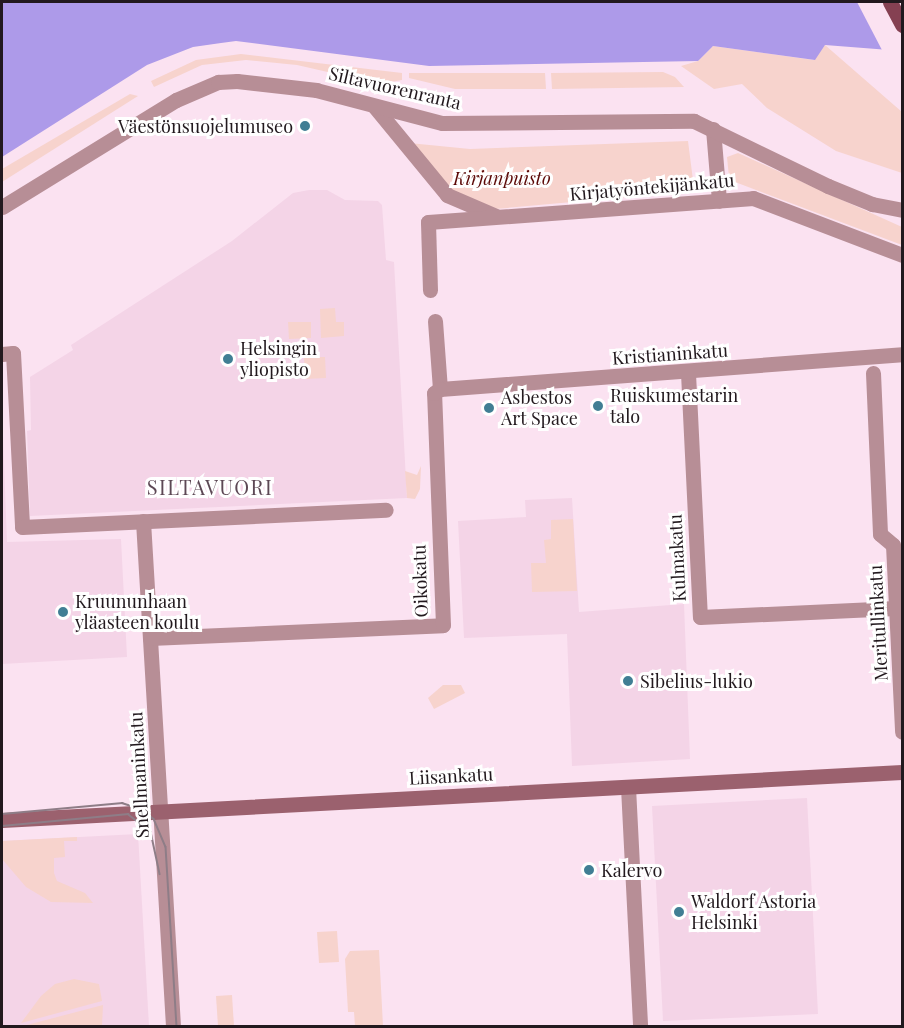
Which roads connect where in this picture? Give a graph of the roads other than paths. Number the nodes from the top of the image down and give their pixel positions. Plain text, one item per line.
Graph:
1 (890, 2) edge
2 (903, 25) edge
3 (374, 106) junction
4 (713, 129) junction
5 (719, 201) junction
6 (2, 207) edge
7 (903, 210) edge
8 (502, 218) junction
9 (903, 255) edge
10 (430, 290) dead end
11 (435, 321) dead end
12 (2, 354) edge
13 (903, 354) edge
14 (688, 373) junction
15 (873, 374) dead end
16 (440, 389) junction
17 (386, 510) dead end
18 (143, 521) junction
19 (898, 545) edge
20 (896, 608) junction
21 (150, 638) junction
22 (903, 732) edge
23 (903, 772) edge
24 (628, 787) junction
25 (160, 811) junction
26 (2, 820) edge
27 (173, 1026) edge
28 (640, 1026) edge

1 - 2 main road
3 - 4 street, Siltavuorenranta
3 - 6 street, Siltavuorenranta
3 - 8 street, Kirjatyöntekijänkatu
4 - 5 street
4 - 7 street, Siltavuorenranta
5 - 8 street, Kirjatyöntekijänkatu
5 - 9 street, Kirjatyöntekijänkatu
8 - 10 street, Kirjatyöntekijänkatu
11 - 16 street, Oikokatu
12 - 18 street
13 - 14 street, Kristianinkatu
14 - 16 street, Kristianinkatu
14 - 20 street, Kulmakatu
15 - 19 street, Meritullinkatu
16 - 21 street, Oikokatu
17 - 18 street
18 - 21 street, Snellmaninkatu
19 - 20 street, Meritullinkatu
20 - 22 street, Meritullinkatu
21 - 25 street, Snellmaninkatu
23 - 24 street, Liisankatu
24 - 25 street, Liisankatu
24 - 28 street
25 - 26 street, Liisankatu
25 - 27 street, Snellmaninkatu

